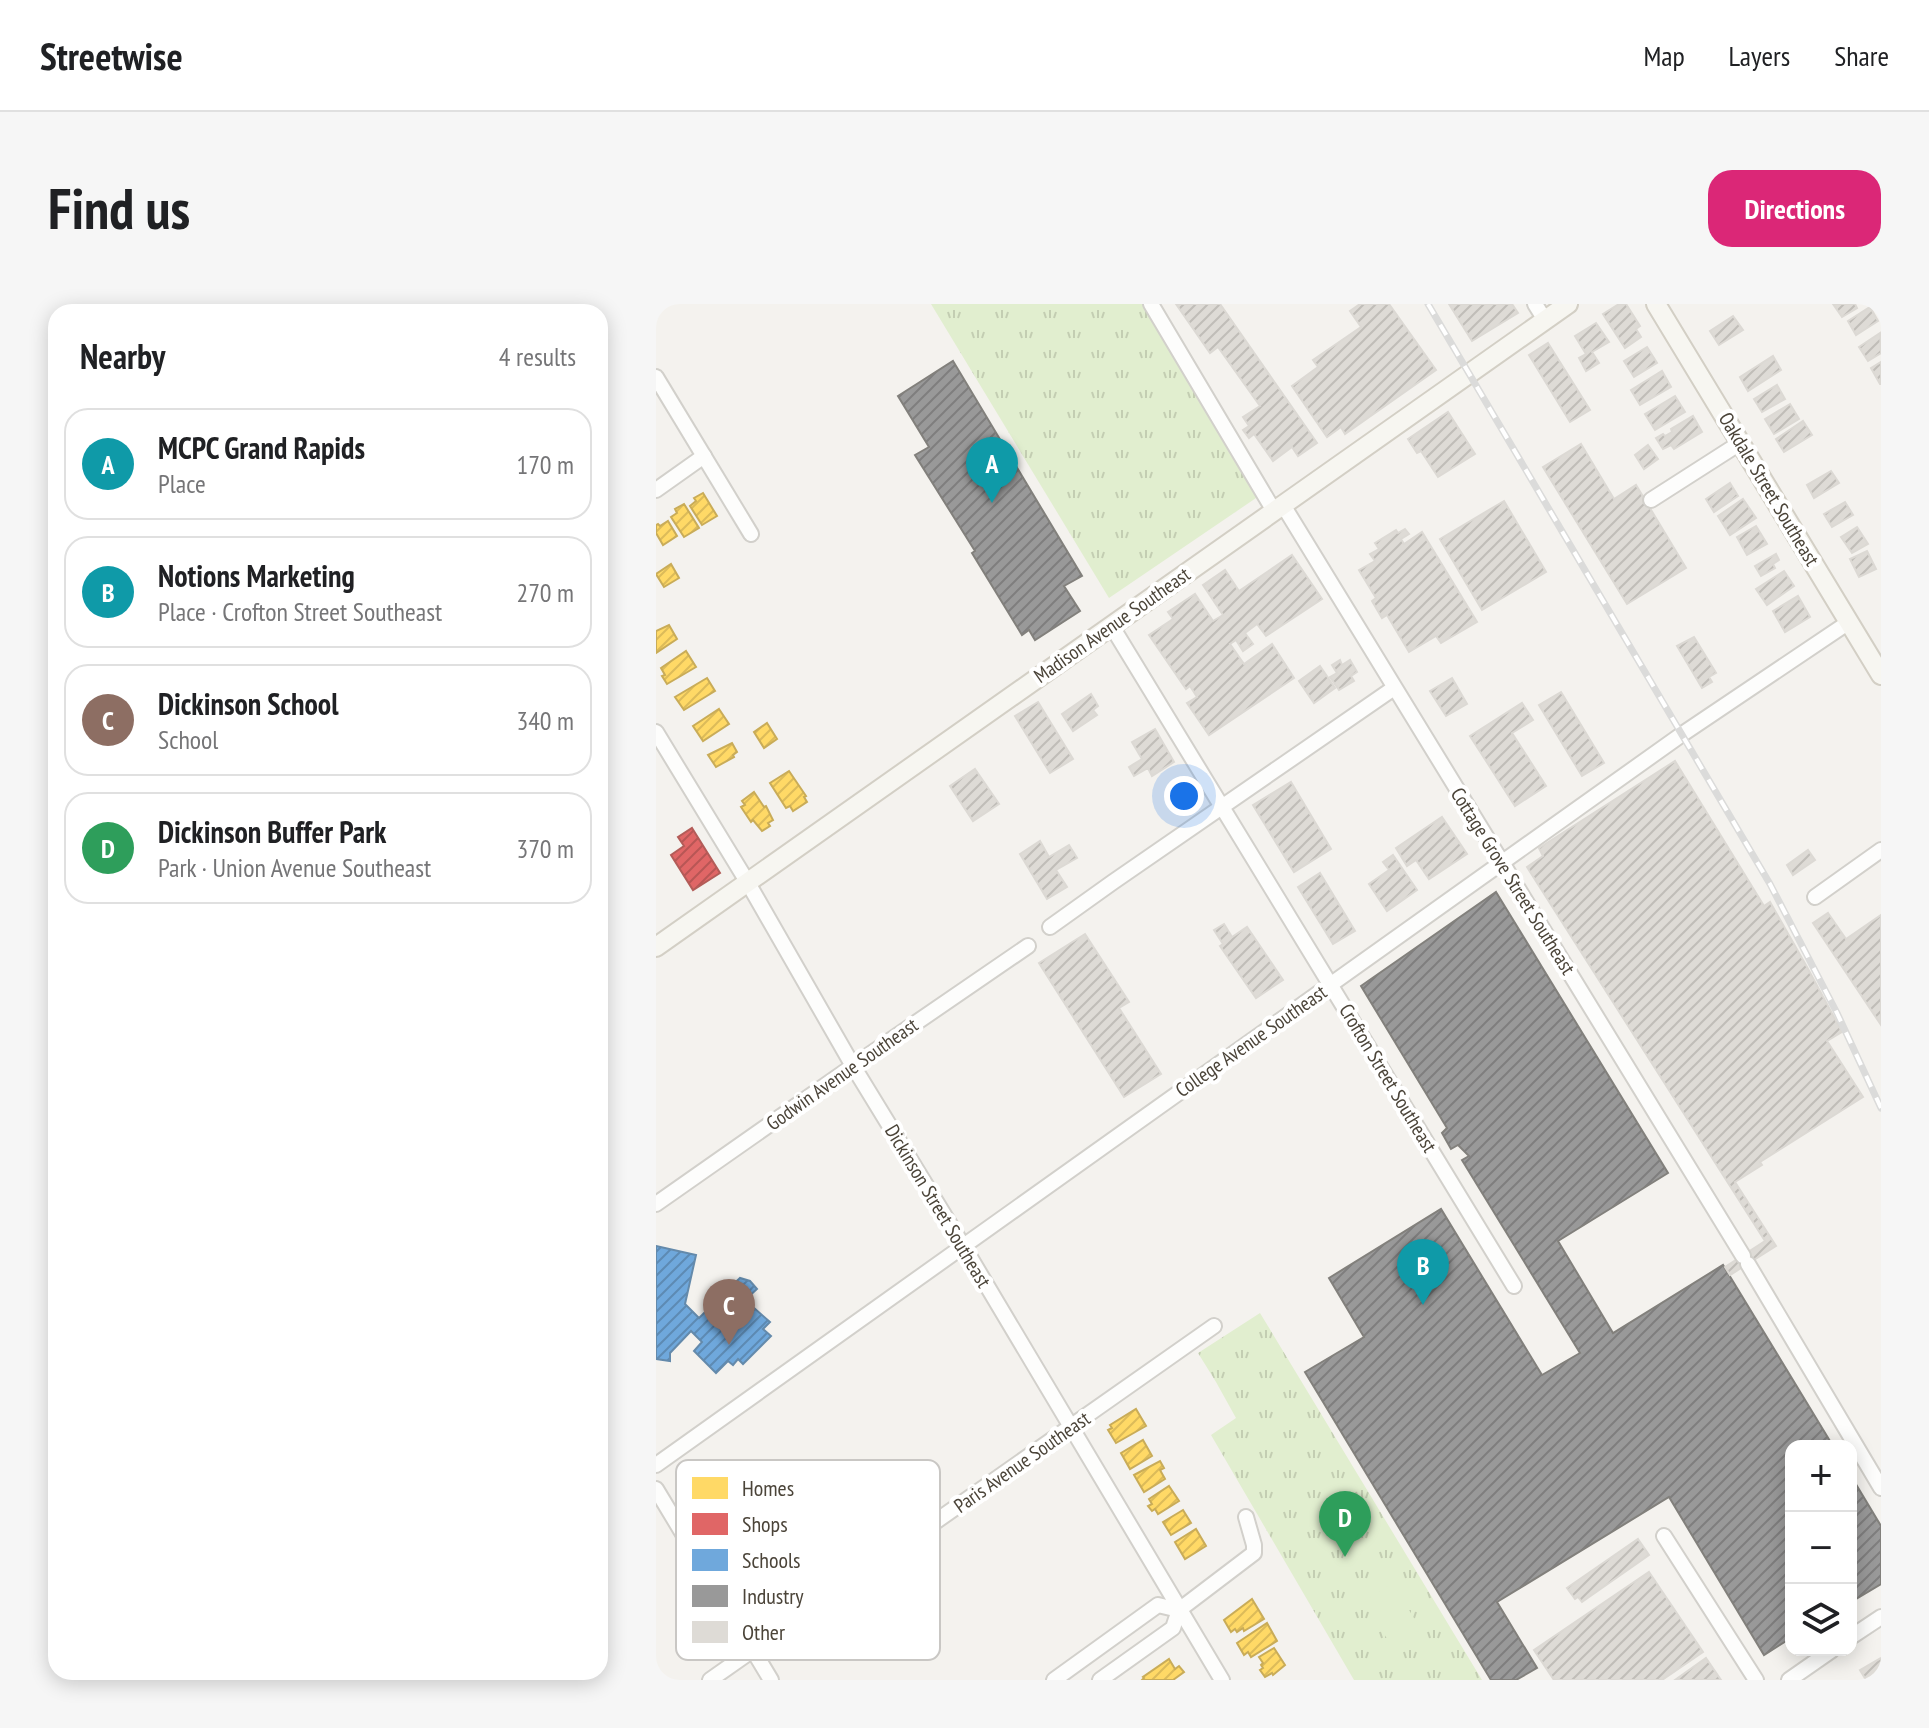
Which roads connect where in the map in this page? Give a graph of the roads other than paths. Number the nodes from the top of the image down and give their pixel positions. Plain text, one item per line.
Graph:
1 (1151, 304) edge
2 (1568, 304) edge
3 (1656, 304) edge
4 (1540, 312) edge
5 (656, 377) edge
6 (1740, 443) junction
7 (704, 456) junction
8 (656, 490) edge
9 (1651, 500) dead end
10 (1278, 508) junction
11 (751, 534) dead end
12 (1849, 622) junction
13 (1111, 625) junction
14 (1881, 675) edge
15 (1394, 688) junction
16 (656, 732) edge
17 (1222, 807) junction
18 (1881, 850) edge
19 (1502, 863) junction
20 (748, 883) junction
21 (1815, 897) dead end
22 (1050, 927) dead end
23 (1028, 946) dead end
24 (656, 947) edge
25 (1331, 984) junction
26 (853, 1066) junction
27 (656, 1204) edge
28 (962, 1245) junction
29 (1514, 1286) dead end
30 (1214, 1326) dead end
31 (1071, 1427) junction
32 (656, 1465) edge
33 (1881, 1488) edge
34 (656, 1489) edge
35 (1246, 1517) dead end
36 (940, 1519) edge
37 (676, 1522) edge
38 (1664, 1536) dead end
39 (1179, 1610) junction
40 (1881, 1617) edge
41 (1857, 1633) edge
42 (1823, 1656) edge
43 (739, 1660) edge
44 (759, 1660) edge
45 (710, 1680) edge
46 (771, 1680) edge
47 (1054, 1680) edge
48 (1100, 1680) edge
49 (1222, 1680) edge
50 (1756, 1680) edge
51 (1789, 1680) edge

1 - 10 street, Cottage Grove Street Southeast
2 - 4 street, Madison Avenue Southeast
3 - 6 street, Oakdale Street Southeast
4 - 10 street, Madison Avenue Southeast
5 - 7 street
6 - 9 street
6 - 12 street, Oakdale Street Southeast
7 - 8 street
7 - 11 street
10 - 13 street, Madison Avenue Southeast
10 - 15 street, Cottage Grove Street Southeast
12 - 14 street, Oakdale Street Southeast
12 - 19 street, College Avenue Southeast
13 - 17 street, Crofton Street Southeast
13 - 20 street, Madison Avenue Southeast
15 - 17 street
15 - 19 street, Cottage Grove Street Southeast
16 - 20 street, Dickinson Street Southeast
17 - 22 street
17 - 25 street, Crofton Street Southeast
18 - 21 street
19 - 25 street, College Avenue Southeast
19 - 33 street, Cottage Grove Street Southeast
20 - 24 street, Madison Avenue Southeast
20 - 26 street, Dickinson Street Southeast
23 - 26 street, Godwin Avenue Southeast
25 - 28 street, College Avenue Southeast
25 - 29 street, Crofton Street Southeast
26 - 27 street, Godwin Avenue Southeast
26 - 28 street, Dickinson Street Southeast
28 - 31 street, Dickinson Street Southeast
28 - 32 street, College Avenue Southeast
30 - 31 street, Paris Avenue Southeast
31 - 36 street, Paris Avenue Southeast
31 - 39 street, Dickinson Street Southeast
34 - 37 street
35 - 39 street
38 - 50 street
39 - 47 street
39 - 48 street
39 - 49 street, Dickinson Street Southeast
40 - 41 street
42 - 51 street
43 - 45 street, Paris Avenue Southeast
44 - 46 street

